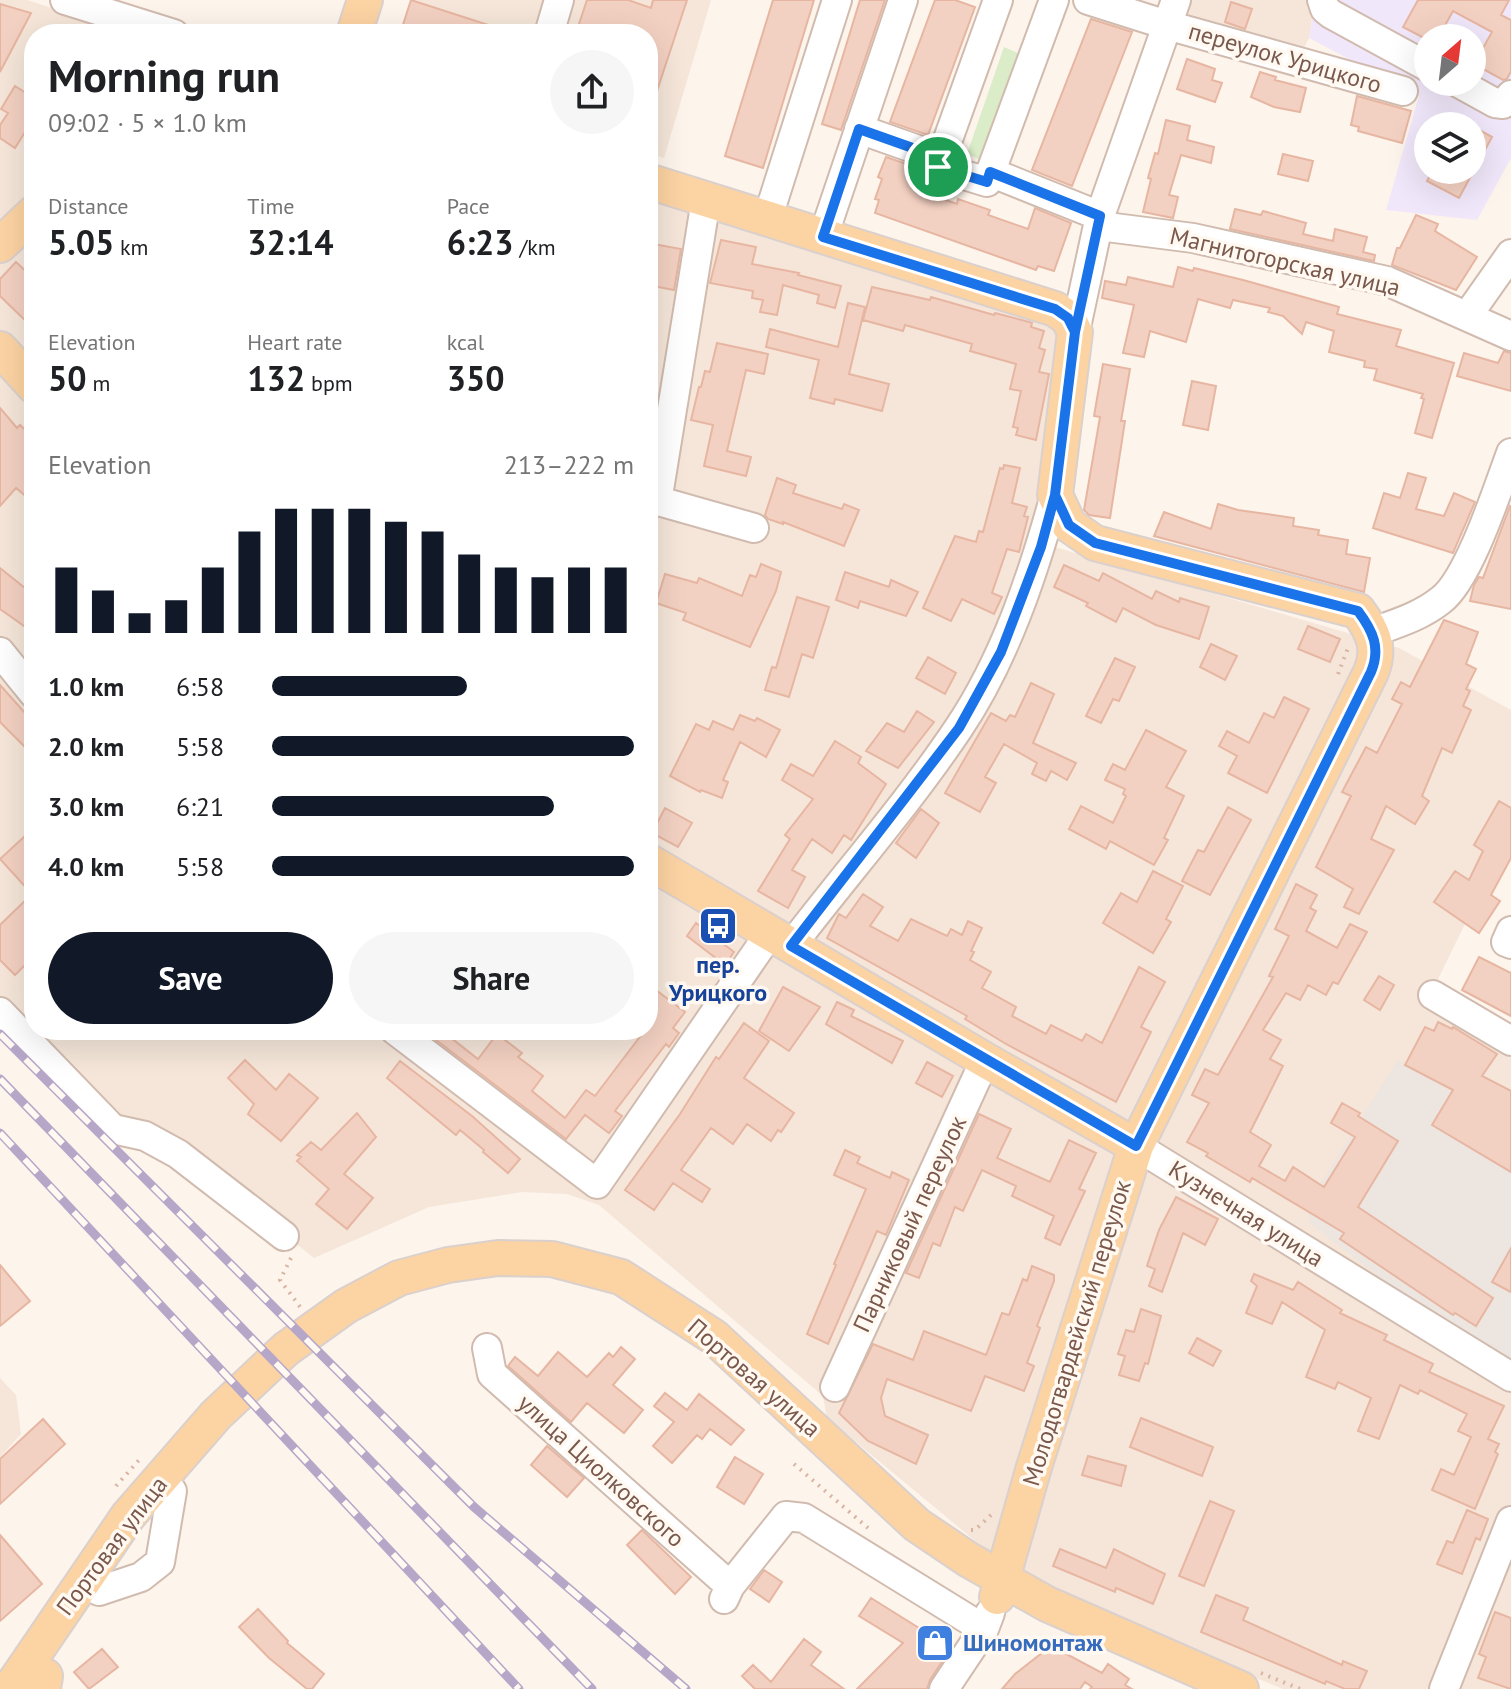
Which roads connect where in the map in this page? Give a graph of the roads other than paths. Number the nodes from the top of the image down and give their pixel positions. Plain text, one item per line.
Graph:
1 (365, 0) edge
2 (559, 0) edge
3 (837, 0) edge
4 (903, 0) edge
5 (998, 0) edge
6 (1054, 0) edge
7 (1088, 0) edge
8 (1322, 0) edge
9 (74, 1) edge
10 (1171, 13) edge
11 (144, 24) edge
12 (357, 24) edge
13 (552, 24) edge
14 (1414, 59) edge
15 (1403, 91) dead end
16 (1511, 95) edge
17 (1482, 96) edge
18 (859, 129) junction
19 (941, 158) junction
20 (990, 172) junction
21 (658, 184) edge
22 (706, 200) junction
23 (767, 220) junction
24 (1099, 221) junction
25 (24, 222) edge
26 (823, 237) junction
27 (0, 245) edge
28 (1511, 254) edge
29 (1468, 315) junction
30 (1075, 332) junction
31 (1511, 336) edge
32 (0, 349) edge
33 (24, 375) edge
34 (1511, 453) edge
35 (658, 472) edge
36 (1055, 495) junction
37 (658, 501) edge
38 (754, 528) dead end
39 (1373, 632) junction
40 (0, 652) edge
41 (24, 682) edge
42 (658, 867) edge
43 (1511, 931) edge
44 (780, 940) junction
45 (1511, 944) edge
46 (1433, 995) dead end
47 (0, 1012) edge
48 (24, 1037) edge
49 (27, 1040) edge
50 (408, 1040) edge
51 (1511, 1041) edge
52 (985, 1060) junction
53 (1136, 1146) junction
54 (284, 1236) road end
55 (487, 1348) dead end
56 (1511, 1377) edge
57 (835, 1387) dead end
58 (1511, 1521) edge
59 (1000, 1589) junction
60 (984, 1629) junction
61 (38, 1679) edge
62 (0, 1682) edge
63 (10, 1689) edge
64 (944, 1689) edge
65 (1196, 1689) edge
66 (1241, 1689) edge
67 (1444, 1689) edge

1 - 12 main road
2 - 13 street
3 - 23 street
4 - 18 street
5 - 19 street
6 - 20 street
7 - 10 street
8 - 14 street
9 - 11 street
10 - 15 street, переулок Урицкого
10 - 24 street, переулок Урицкого
16 - 17 street
18 - 19 street
18 - 26 street
19 - 20 street
20 - 24 street, Магнитогорская улица
21 - 22 main road
22 - 23 main road
22 - 35 street
23 - 26 main road
24 - 29 street, Магнитогорская улица
24 - 30 street, переулок Урицкого
25 - 27 main road
26 - 30 main road
28 - 29 street
29 - 31 street, Магнитогорская улица
30 - 36 main road, переулок Урицкого
32 - 33 main road
34 - 39 street
36 - 39 main road
36 - 44 street, переулок Урицкого
37 - 38 street
39 - 53 main road, Молодогвардейский переулок
40 - 41 street
42 - 44 main road, Кузнечная улица
43 - 45 street
44 - 50 street, переулок Урицкого
44 - 52 main road, Кузнечная улица
46 - 51 street
47 - 48 street
49 - 54 street
52 - 53 main road, Кузнечная улица
52 - 57 street, Парниковый переулок
53 - 56 street, Кузнечная улица
53 - 59 main road, Молодогвардейский переулок
55 - 60 street, улица Циолковского
58 - 67 street
59 - 60 street, Молодогвардейский переулок
59 - 61 main road, Портовая улица
59 - 61 main road, Портовая улица
59 - 65 main road, Портовая улица
59 - 66 main road, Портовая улица
60 - 64 street, Молодогвардейский переулок
61 - 62 main road
61 - 63 main road, Портовая улица

